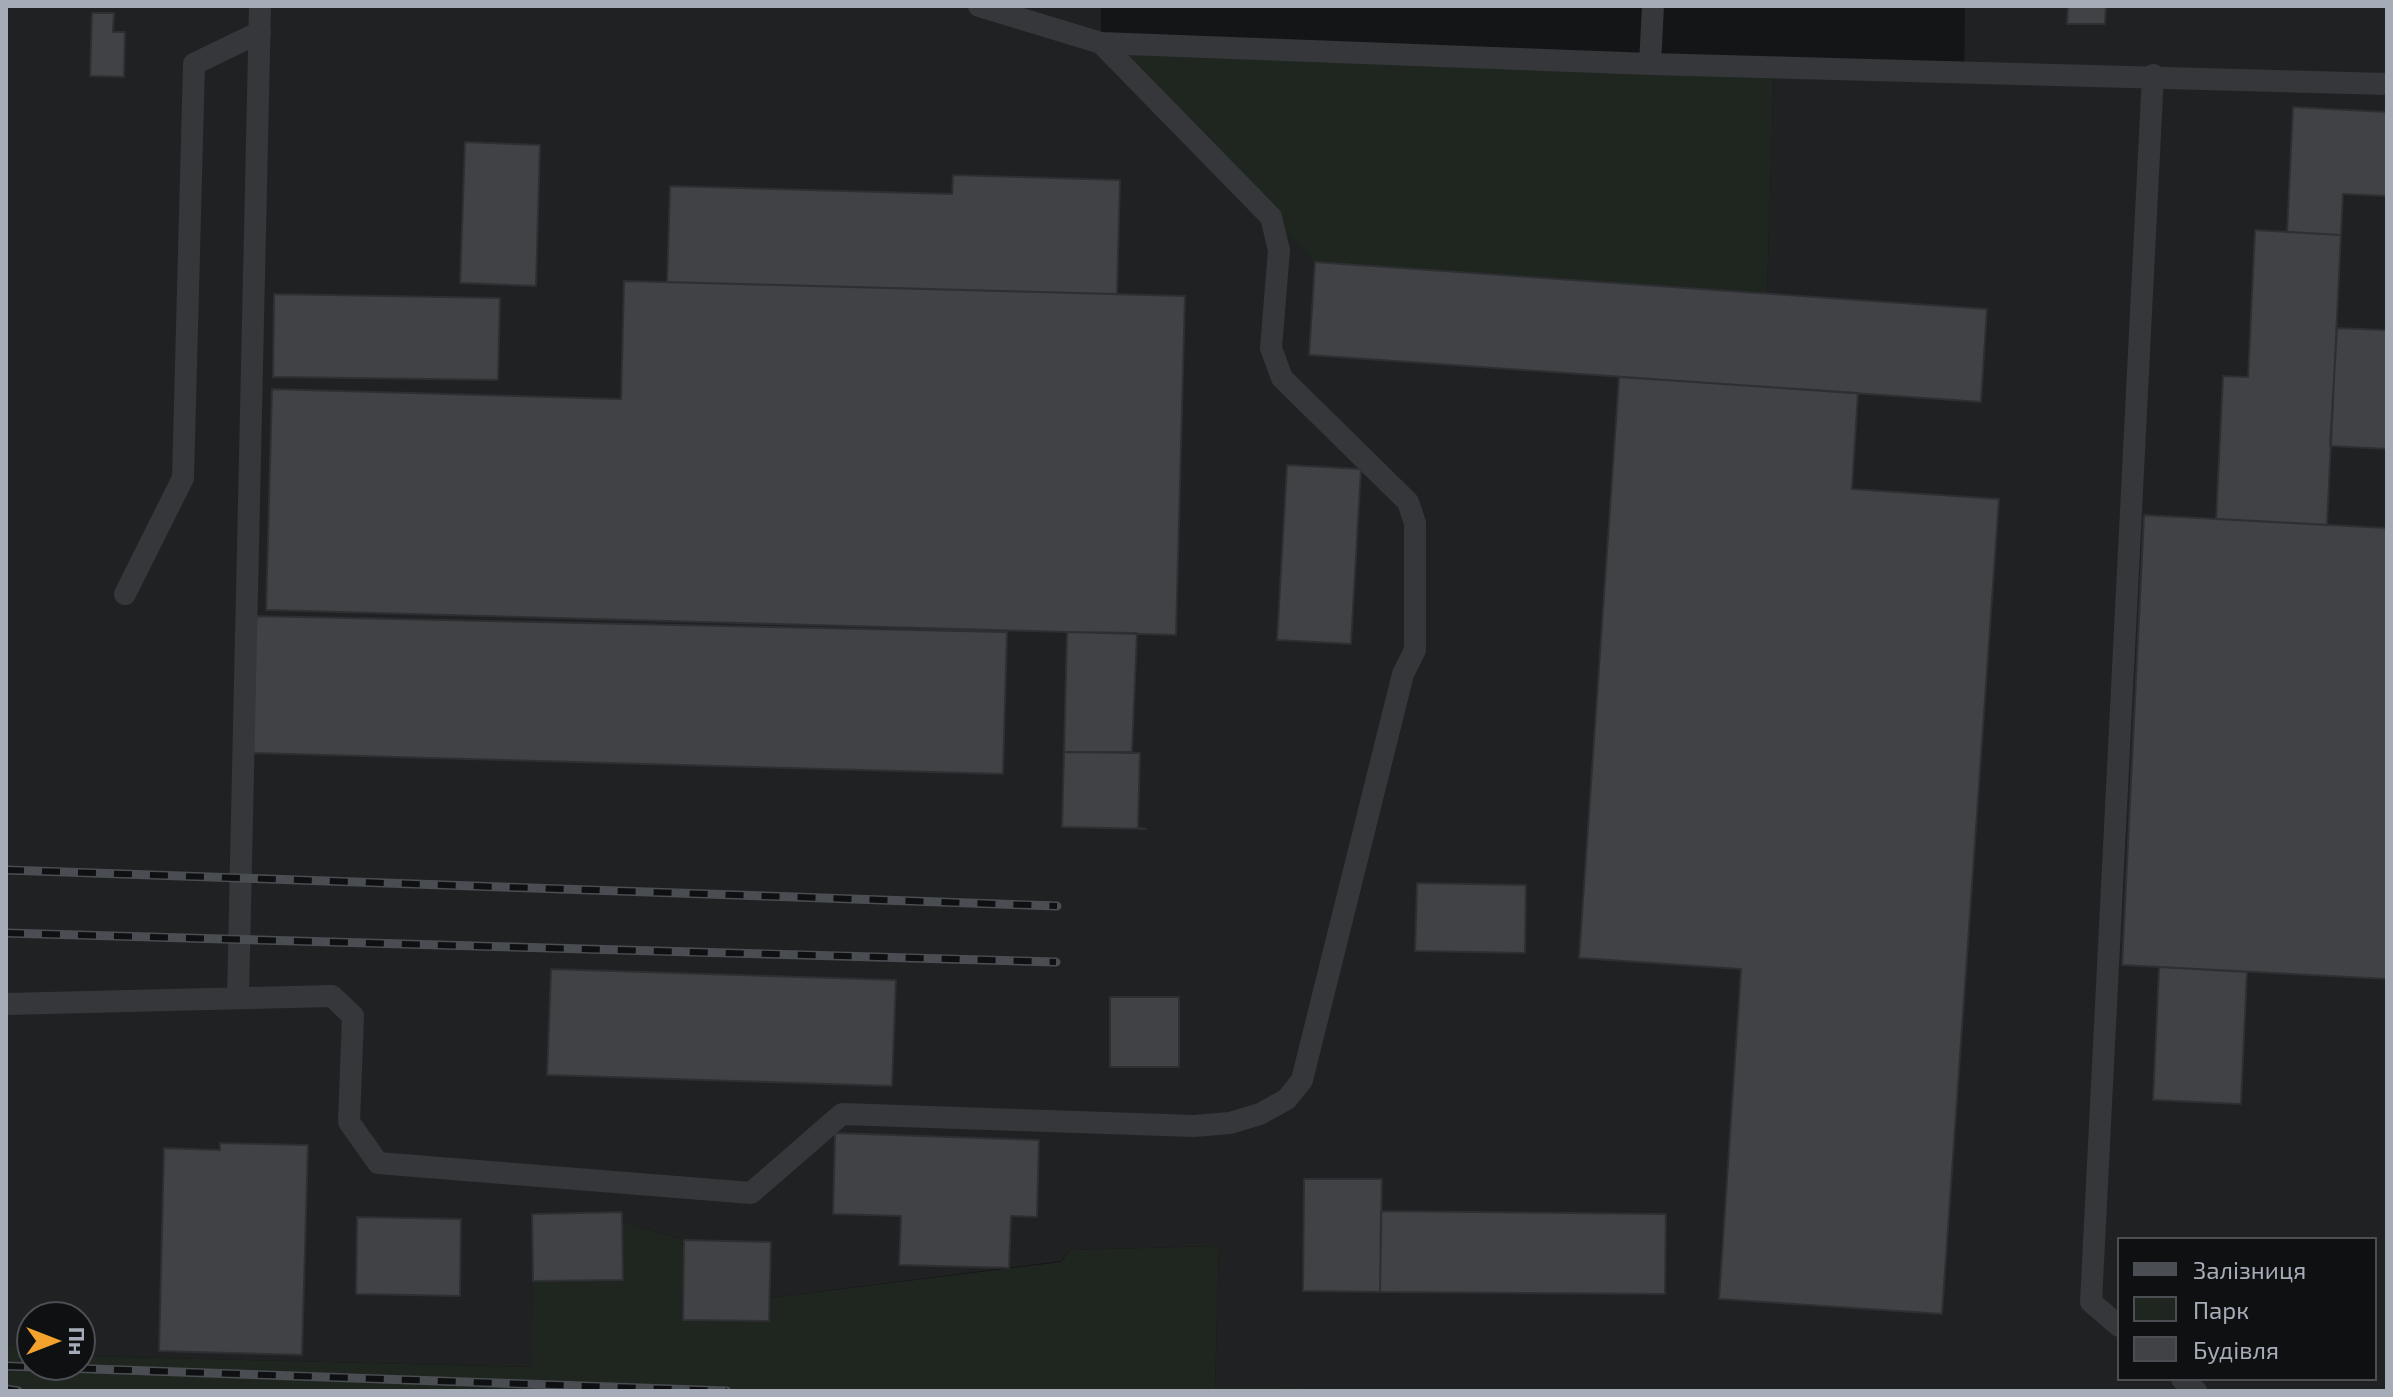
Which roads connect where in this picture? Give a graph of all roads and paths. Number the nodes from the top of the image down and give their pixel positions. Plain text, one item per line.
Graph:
1 (260, 6) edge
2 (979, 6) edge
3 (1653, 6) edge
4 (260, 32) junction
5 (1101, 43) junction
6 (1650, 64) junction
7 (2153, 75) junction
8 (2387, 84) edge
9 (125, 594) dead end
10 (238, 996) junction
11 (6, 1004) edge
12 (2117, 1324) edge

1 - 4 lane
2 - 5 lane
3 - 6 lane
4 - 9 lane
4 - 10 lane
5 - 6 lane
5 - 10 lane
6 - 7 lane
7 - 8 lane
7 - 12 lane
10 - 11 lane

